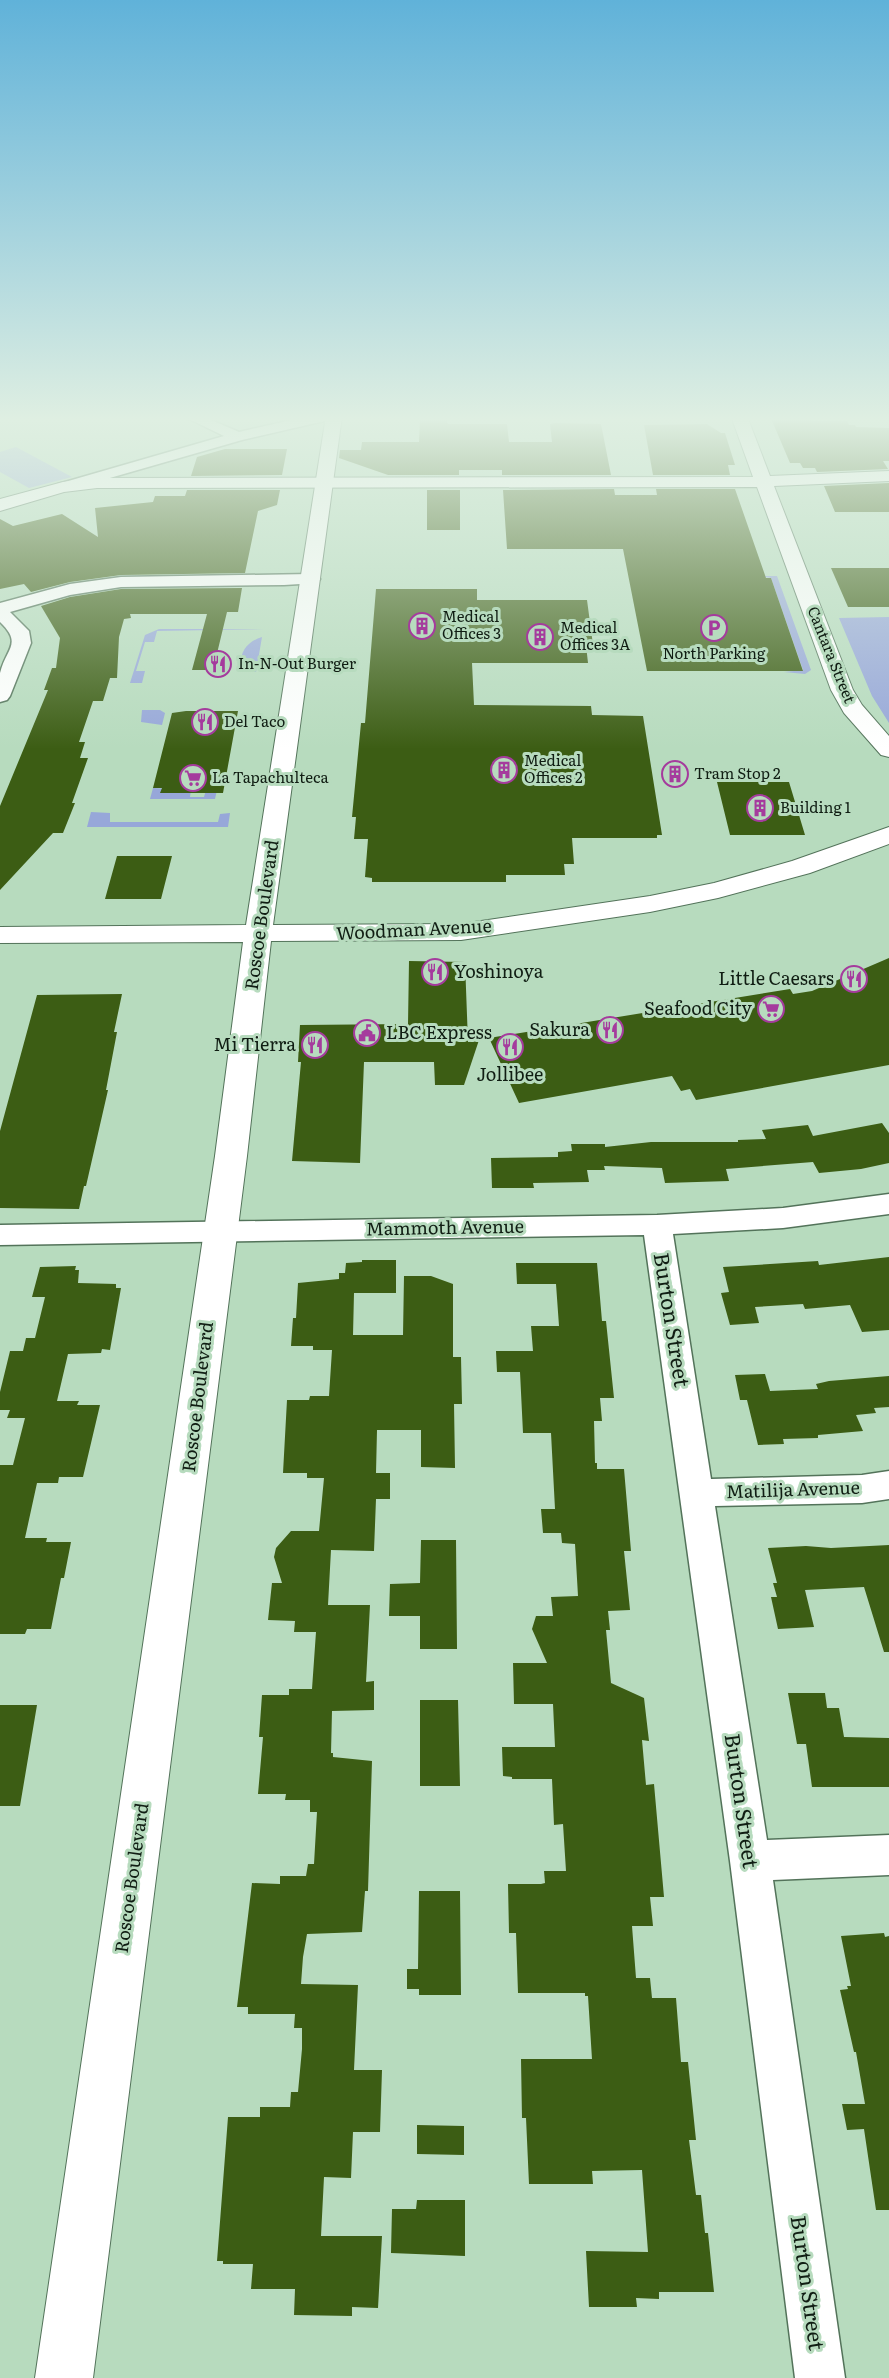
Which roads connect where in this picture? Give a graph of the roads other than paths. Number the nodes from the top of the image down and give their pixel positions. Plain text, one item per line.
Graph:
1 (319, 527) edge
2 (780, 527) edge
3 (311, 579) junction
4 (0, 611) edge
5 (0, 696) edge
6 (889, 750) edge
7 (889, 835) edge
8 (258, 934) junction
9 (0, 935) edge
10 (889, 1204) edge
11 (657, 1225) junction
12 (219, 1233) junction
13 (0, 1235) edge
14 (889, 1485) edge
15 (698, 1493) junction
16 (889, 1855) edge
17 (750, 1861) junction
18 (64, 2378) edge
19 (820, 2378) edge

1 - 3 main road, Roscoe Boulevard
2 - 6 main road, Cantara Street
3 - 4 street
3 - 8 main road, Roscoe Boulevard
4 - 5 street
7 - 8 main road, Woodman Avenue
8 - 9 main road, Woodman Avenue
8 - 12 main road, Roscoe Boulevard
10 - 11 street, Mammoth Avenue
11 - 12 street, Mammoth Avenue
11 - 15 street, Burton Street
12 - 13 street, Mammoth Avenue
12 - 18 main road, Roscoe Boulevard
14 - 15 street, Matilija Avenue
15 - 17 street, Burton Street
16 - 17 street
17 - 19 street, Burton Street

